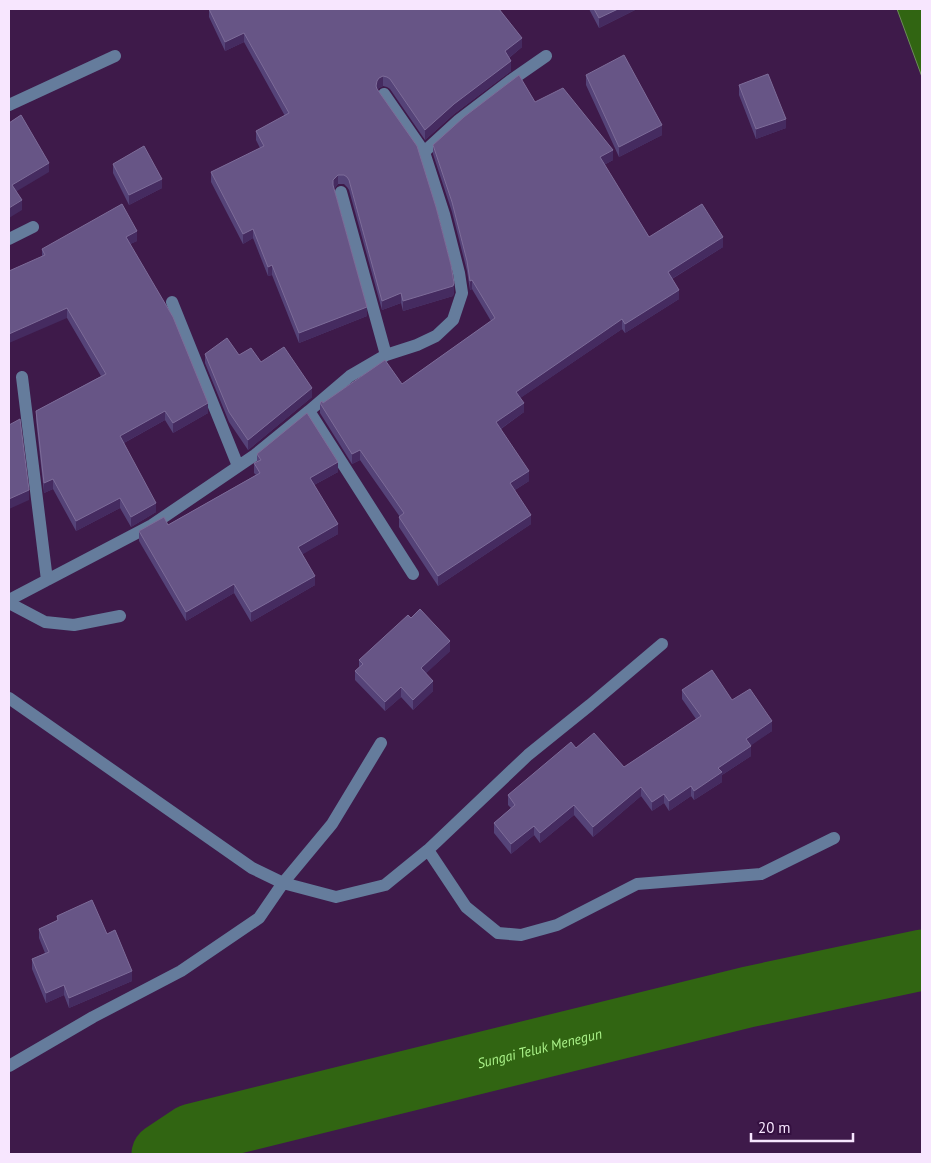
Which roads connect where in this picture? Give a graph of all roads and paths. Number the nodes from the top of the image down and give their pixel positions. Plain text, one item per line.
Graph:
1 (115, 56) dead end
2 (546, 56) dead end
3 (384, 94) edge
4 (9, 105) edge
5 (424, 152) junction
6 (341, 192) edge
7 (33, 227) dead end
8 (9, 239) edge
9 (172, 302) dead end
10 (386, 356) junction
11 (22, 377) dead end
12 (309, 411) junction
13 (238, 466) junction
14 (413, 574) dead end
15 (47, 580) junction
16 (9, 602) edge
17 (120, 616) dead end
18 (662, 644) dead end
19 (9, 698) edge
20 (381, 743) dead end
21 (834, 838) dead end
22 (428, 850) junction
23 (283, 883) junction
24 (9, 1066) edge

1 - 4 street
2 - 5 street
3 - 5 street
5 - 10 street
6 - 10 street
7 - 8 street
9 - 13 street
10 - 12 street
11 - 15 street
12 - 13 street
12 - 14 street
13 - 15 street
15 - 16 street
16 - 17 street
18 - 22 street
19 - 23 street
20 - 23 street
21 - 22 street
22 - 23 street
23 - 24 street

